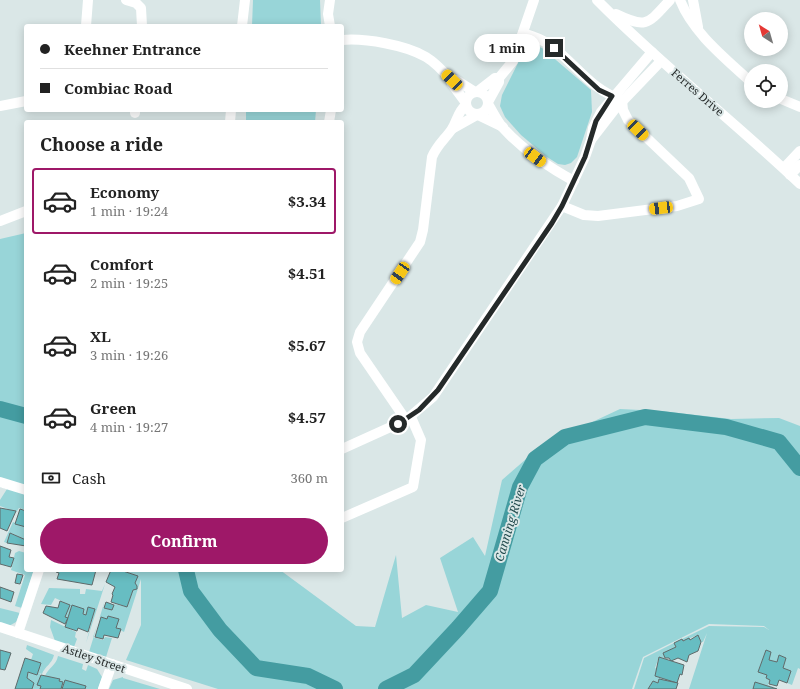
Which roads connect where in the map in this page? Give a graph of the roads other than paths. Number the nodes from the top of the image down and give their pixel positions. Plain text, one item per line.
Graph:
1 (88, 0) edge
2 (126, 0) edge
3 (246, 0) edge
4 (330, 0) edge
5 (534, 0) edge
6 (597, 0) edge
7 (670, 0) edge
8 (680, 0) edge
9 (693, 0) edge
10 (142, 3) edge
11 (605, 9) junction
12 (86, 24) edge
13 (142, 24) edge
14 (242, 24) edge
15 (330, 24) edge
16 (698, 28) junction
17 (523, 33) junction
18 (344, 40) edge
19 (652, 52) junction
20 (661, 61) junction
21 (744, 76) edge
22 (499, 78) junction
23 (452, 80) junction
24 (476, 92) junction
25 (612, 96) junction
26 (622, 100) junction
27 (24, 101) edge
28 (788, 102) edge
29 (488, 103) junction
30 (466, 104) junction
31 (0, 106) edge
32 (800, 107) edge
33 (478, 114) junction
34 (503, 127) junction
35 (452, 129) junction
36 (591, 140) junction
37 (800, 151) edge
38 (800, 164) edge
39 (787, 172) junction
40 (574, 181) junction
41 (800, 184) edge
42 (562, 206) junction
43 (24, 212) edge
44 (0, 221) edge
45 (408, 419) junction
46 (344, 448) edge
47 (0, 482) edge
48 (24, 489) edge
49 (344, 517) edge
50 (38, 572) edge
51 (0, 627) edge
52 (18, 633) junction
53 (112, 664) junction
54 (104, 689) edge
55 (187, 689) edge

1 - 12 street
2 - 10 street
3 - 14 street
4 - 15 street
5 - 17 street
6 - 11 street, Ferres Drive
7 - 11 street
8 - 16 street
9 - 16 street
10 - 13 street
11 - 19 street, Ferres Drive
16 - 21 street
17 - 22 street
17 - 25 street
18 - 23 street
19 - 20 street, Ferres Drive
19 - 25 street
20 - 26 street
20 - 39 street, Ferres Drive
22 - 24 street
22 - 29 street
23 - 24 street
23 - 30 street
24 - 29 street
24 - 30 street
25 - 26 street
25 - 36 street
26 - 36 street
26 - 42 street
27 - 31 street
28 - 32 street
29 - 33 street
29 - 34 street
30 - 33 street
30 - 35 street
33 - 34 street
33 - 35 street
34 - 40 street
35 - 45 street
36 - 40 street
37 - 39 street
38 - 39 street
39 - 41 street, Ferres Drive
40 - 42 street
42 - 45 street
43 - 44 street
45 - 46 street
45 - 49 street
47 - 48 street
50 - 52 street
51 - 52 street, Astley Street
52 - 53 street, Astley Street
53 - 54 street
53 - 55 street, Astley Street

